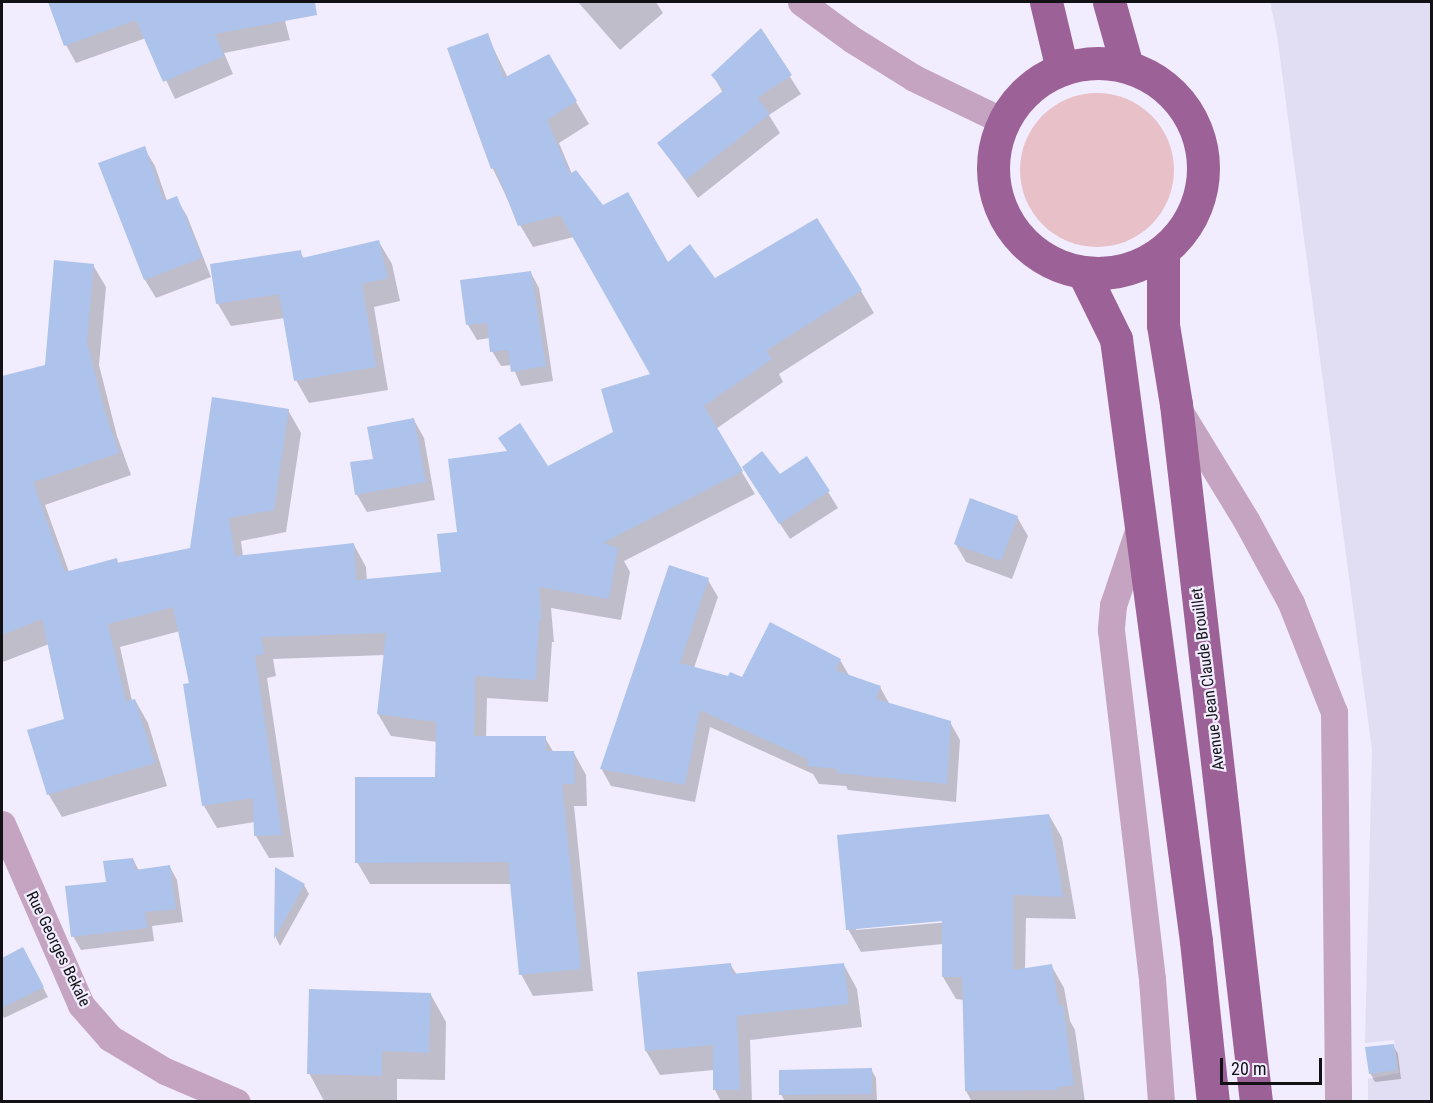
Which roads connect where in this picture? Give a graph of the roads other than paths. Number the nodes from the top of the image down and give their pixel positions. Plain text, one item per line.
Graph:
1 (801, 2) edge
2 (1046, 2) edge
3 (1108, 2) edge
4 (1127, 66) junction
5 (1062, 69) junction
6 (1003, 121) junction
7 (1163, 256) junction
8 (1083, 272) junction
9 (1176, 404) junction
10 (1141, 522) junction
11 (2, 824) edge
12 (237, 1101) edge
13 (1161, 1101) edge
14 (1213, 1101) edge
15 (1256, 1101) edge
16 (1338, 1101) edge

1 - 6 street
2 - 5 main road
3 - 4 main road
4 - 5 main road
4 - 7 main road
5 - 6 main road
6 - 8 main road
7 - 8 main road
7 - 9 main road, Avenue Jean Claude Brouillet
8 - 10 main road
9 - 15 main road, Avenue Jean Claude Brouillet
9 - 16 street
10 - 13 street
10 - 14 main road
11 - 12 street, Rue Georges Bekale

